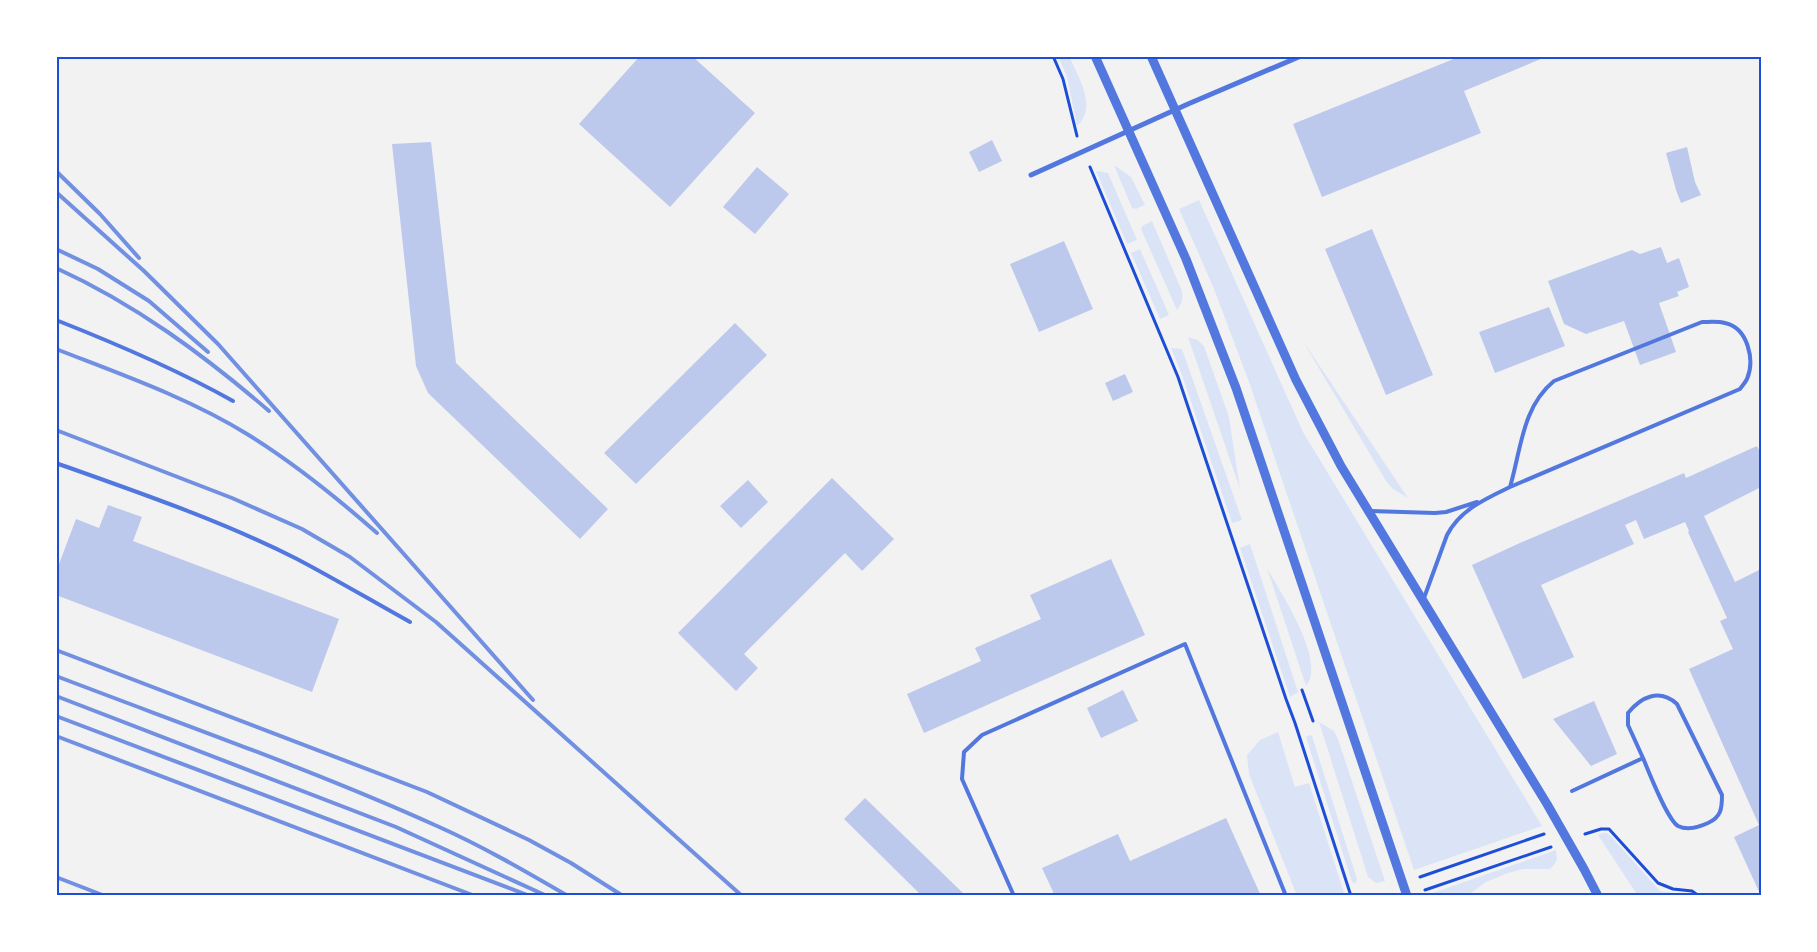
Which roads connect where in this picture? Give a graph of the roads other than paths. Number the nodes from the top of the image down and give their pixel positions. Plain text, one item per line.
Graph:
1 (1096, 56) edge
2 (1151, 56) edge
3 (1301, 56) edge
4 (1175, 110) junction
5 (1129, 131) junction
6 (1030, 175) dead end
7 (56, 320) edge
8 (233, 401) dead end
9 (56, 463) edge
10 (1510, 487) junction
11 (1482, 501) junction
12 (1368, 511) junction
13 (1423, 601) junction
14 (410, 622) dead end
15 (1642, 758) junction
16 (1572, 791) dead end
17 (1014, 896) edge
18 (1286, 896) edge
19 (1407, 896) edge
20 (1598, 896) edge

1 - 5 street
2 - 4 street
3 - 4 street
4 - 5 street
4 - 12 street
5 - 6 street
5 - 19 street
7 - 8 lane
9 - 14 lane
10 - 10 lane
10 - 11 lane
11 - 12 lane
11 - 13 lane
12 - 13 street
13 - 20 street
15 - 15 lane
15 - 16 lane
17 - 18 lane

